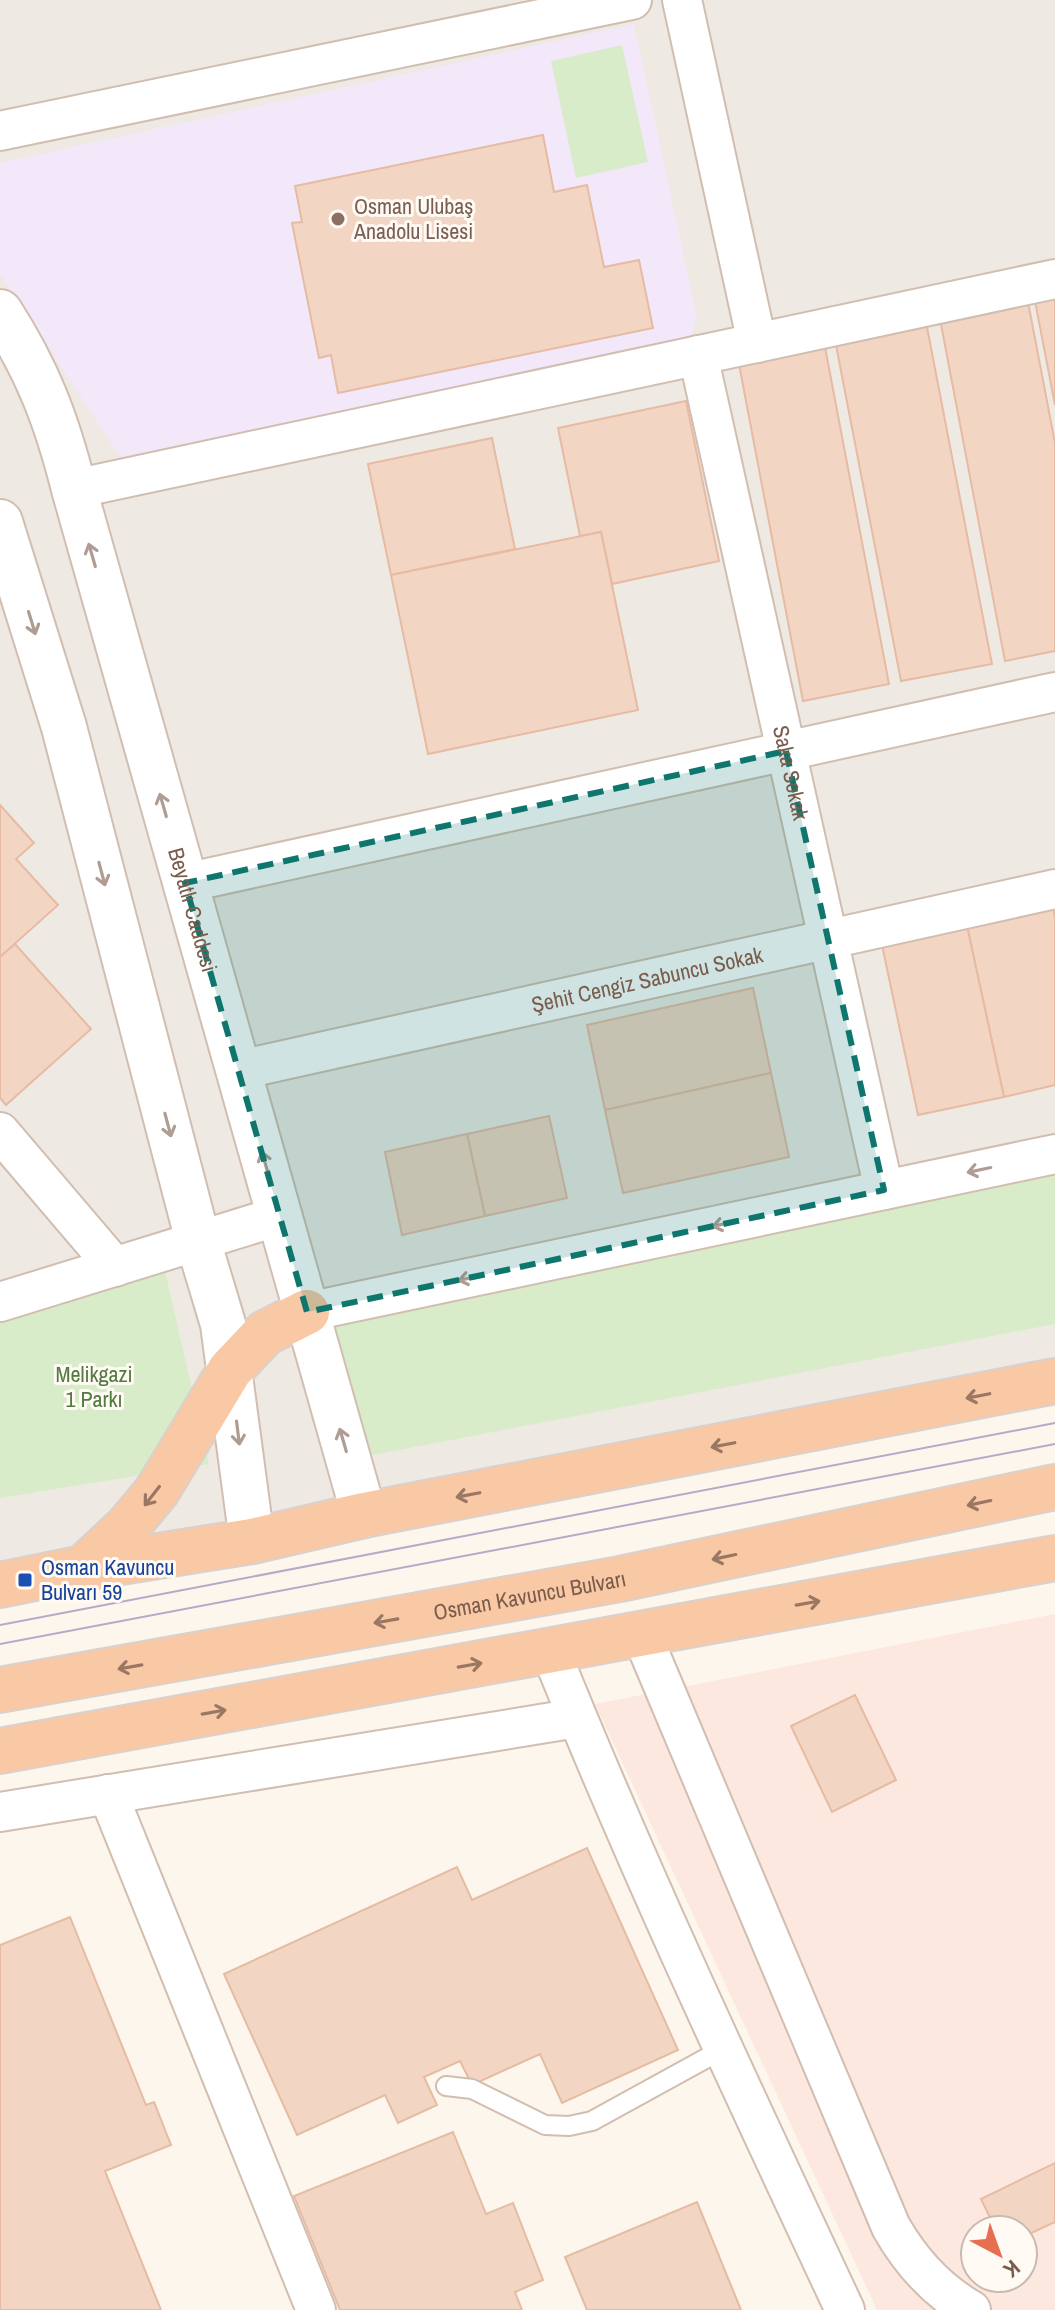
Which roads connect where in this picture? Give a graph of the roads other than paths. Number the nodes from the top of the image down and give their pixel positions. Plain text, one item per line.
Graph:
1 (632, 0) edge
2 (682, 0) edge
3 (0, 131) edge
4 (1055, 279) edge
5 (0, 312) edge
6 (757, 343) junction
7 (698, 355) junction
8 (74, 489) junction
9 (0, 522) edge
10 (1055, 692) edge
11 (786, 751) junction
12 (185, 883) junction
13 (1055, 889) edge
14 (829, 940) junction
15 (239, 1070) junction
16 (0, 1132) edge
17 (1055, 1154) edge
18 (884, 1190) junction
19 (279, 1216) junction
20 (198, 1241) junction
21 (115, 1267) junction
22 (0, 1302) edge
23 (307, 1312) junction
24 (230, 1370) junction
25 (1055, 1381) edge
26 (1055, 1487) edge
27 (364, 1515) junction
28 (252, 1541) junction
29 (1055, 1558) edge
30 (83, 1568) junction
31 (0, 1585) edge
32 (641, 1633) junction
33 (550, 1650) junction
34 (0, 1690) edge
35 (577, 1718) junction
36 (0, 1751) edge
37 (108, 1794) junction
38 (0, 1812) edge
39 (723, 2049) junction
40 (446, 2086) dead end
41 (316, 2310) edge
42 (845, 2310) edge
43 (971, 2310) edge

1 - 3 street
2 - 6 street
4 - 6 street
5 - 8 street, Beyatlı Caddesi
6 - 7 street
7 - 8 street
7 - 11 street, Saka Sokak
12 -> 8 street, Beyatlı Caddesi
9 -> 20 street
10 - 11 street
11 - 12 street
11 - 14 street, Saka Sokak
12 - 15 street, Beyatlı Caddesi
13 - 14 street, Şehit Cengiz Sabuncu Sokak
14 - 15 street, Şehit Cengiz Sabuncu Sokak
14 - 18 street, Saka Sokak
19 -> 15 street, Beyatlı Caddesi
16 - 21 street
17 -> 18 street
18 -> 23 street
19 - 20 street
19 - 23 street, Beyatlı Caddesi
20 - 21 street
20 - 24 street
21 - 22 street
23 - 24 highway
27 -> 23 street, Beyatlı Caddesi
24 -> 28 street
24 -> 30 highway
25 -> 27 highway
26 -> 34 highway, Osman Kavuncu Bulvarı
27 - 28 highway
28 - 30 highway
32 -> 29 highway
30 - 31 highway
32 - 33 highway
32 - 43 street
33 - 35 street
36 -> 33 highway
35 - 37 street
35 - 39 street
37 - 38 street
37 - 41 street
39 - 40 lane
39 - 42 street

